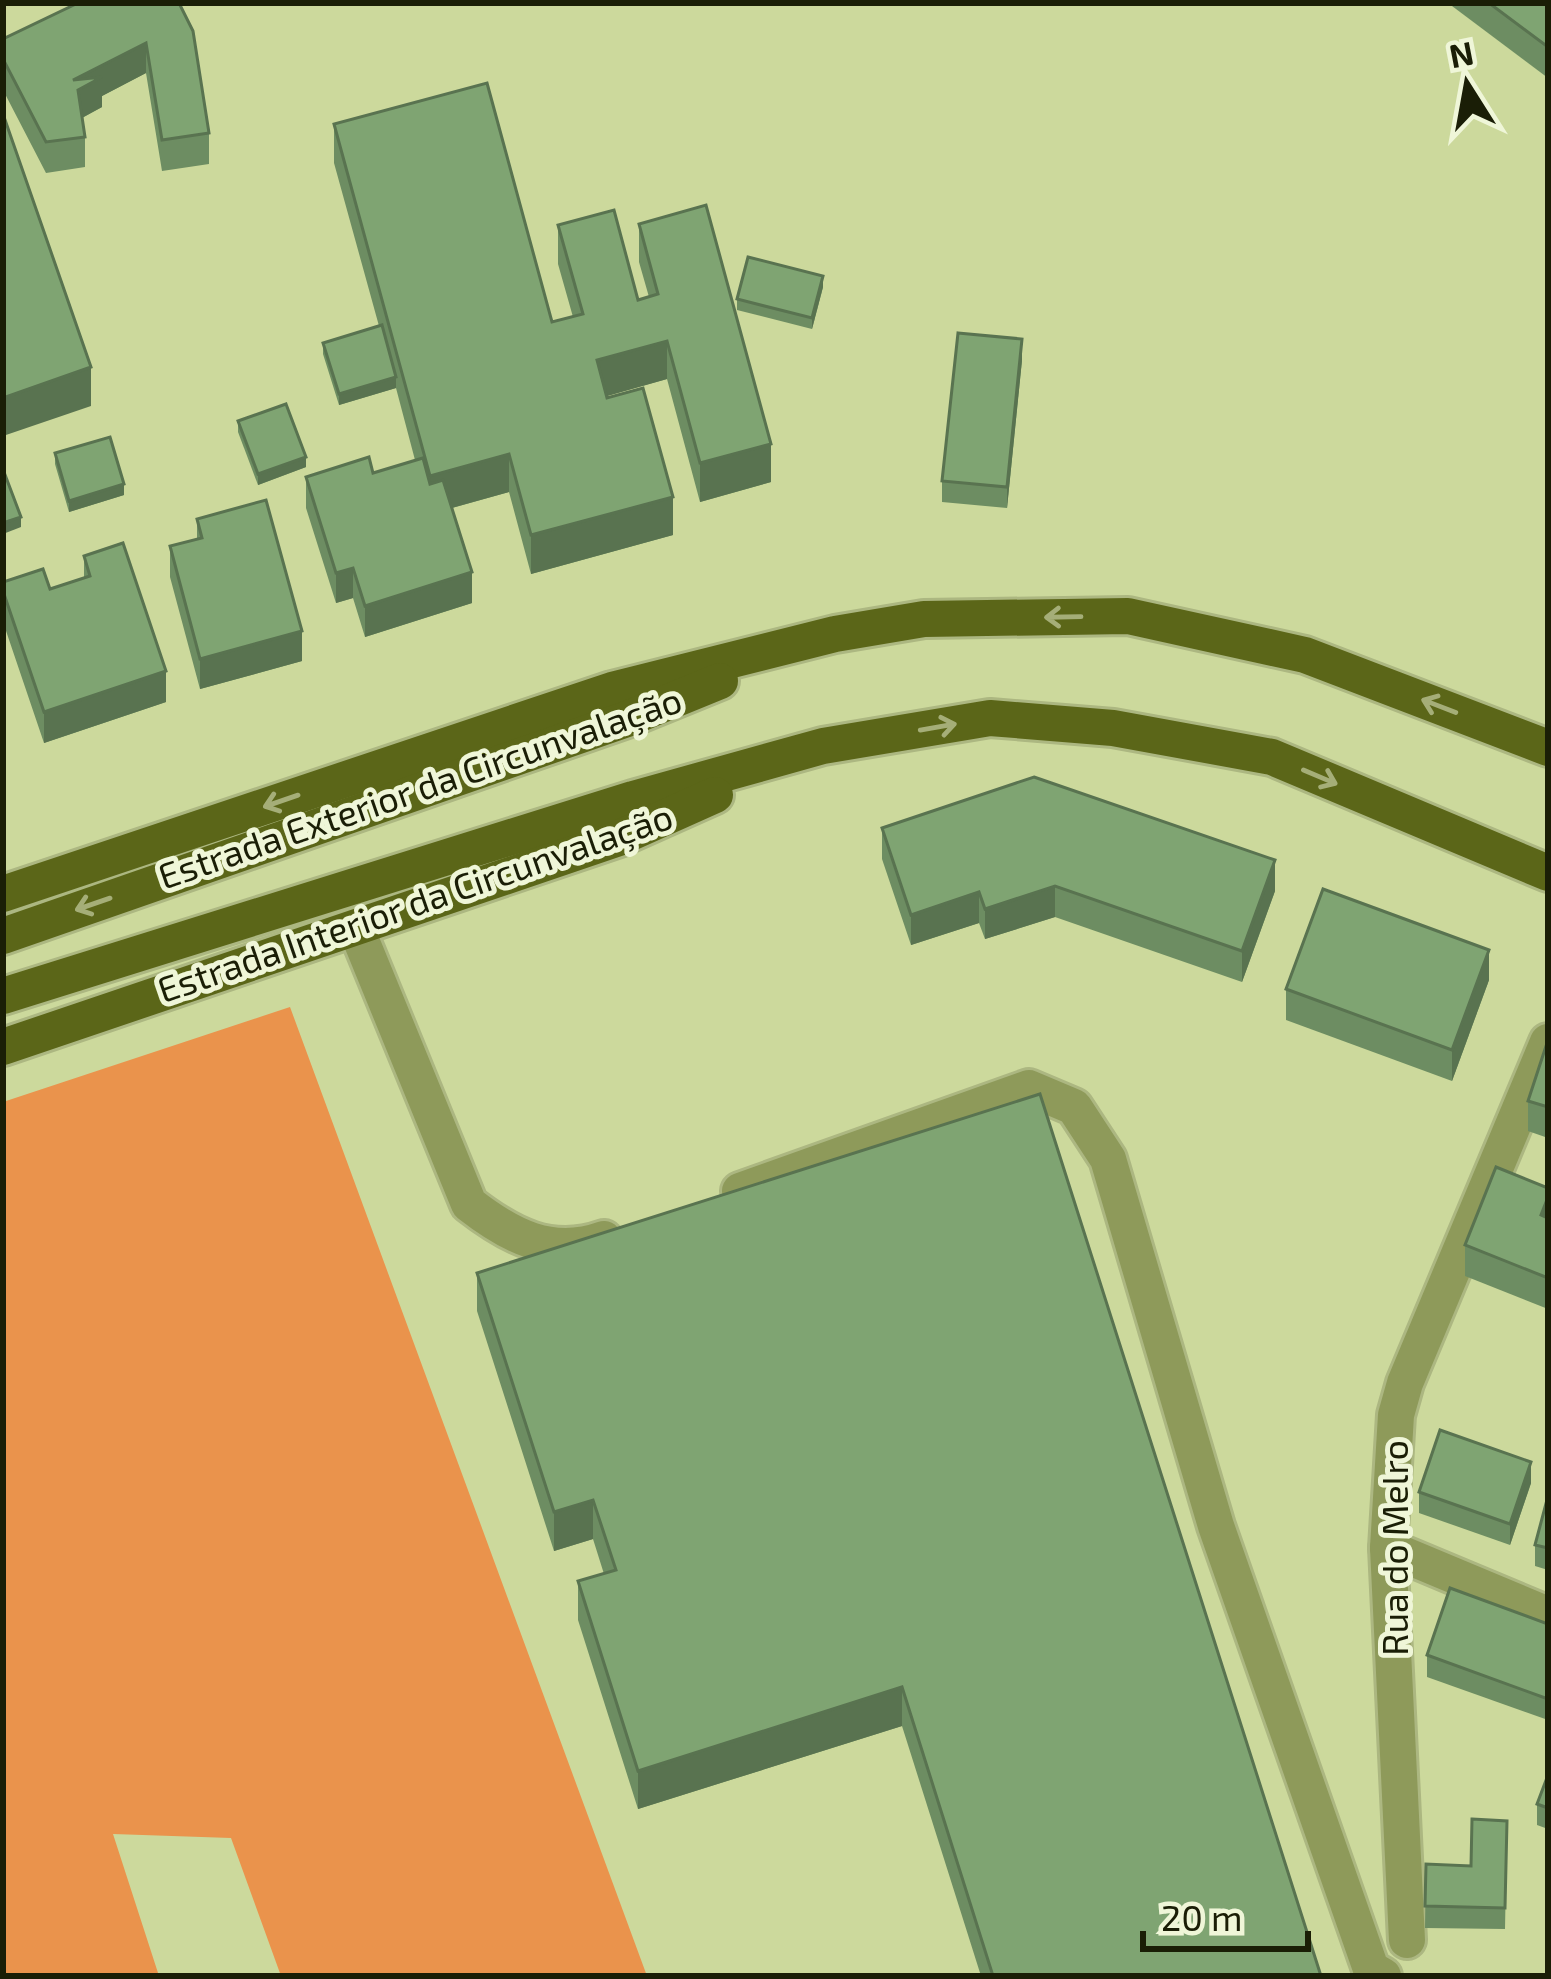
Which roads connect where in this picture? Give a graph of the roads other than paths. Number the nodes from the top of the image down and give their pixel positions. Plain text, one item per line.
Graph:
1 (835, 634) junction
2 (823, 746) junction
3 (1548, 748) edge
4 (1548, 873) edge
5 (3, 894) edge
6 (356, 928) junction
7 (3, 936) edge
8 (3, 996) edge
9 (1548, 1042) edge
10 (3, 1047) edge
11 (698, 1206) edge
12 (632, 1229) edge
13 (1388, 1548) junction
14 (1548, 1615) edge
15 (1407, 1940) dead end
16 (1383, 1976) edge

3 -> 1 main road, Estrada Exterior da Circunvalação
1 -> 5 main road, Estrada Exterior da Circunvalação
1 -> 7 main road, Estrada Exterior da Circunvalação
2 -> 4 main road, Estrada Interior da Circunvalação
2 - 6 main road, Estrada Interior da Circunvalação
2 - 8 main road, Estrada Interior da Circunvalação
6 - 10 main road, Estrada Interior da Circunvalação
6 - 12 street
9 - 13 street, Rua do Melro
11 - 16 street
13 - 14 street
13 - 15 street, Rua do Melro

